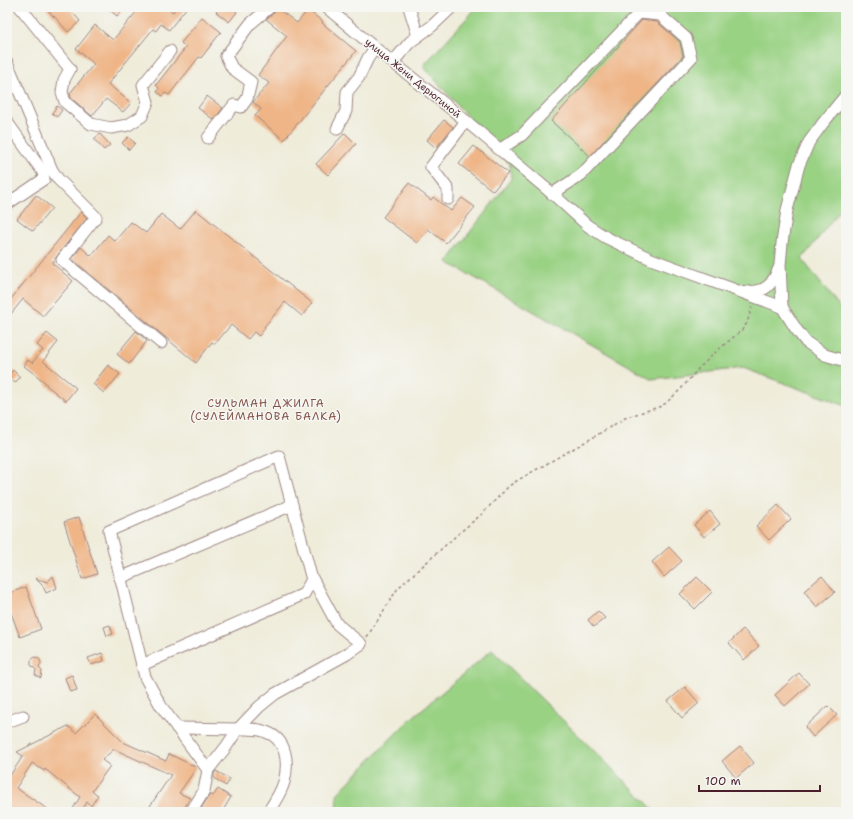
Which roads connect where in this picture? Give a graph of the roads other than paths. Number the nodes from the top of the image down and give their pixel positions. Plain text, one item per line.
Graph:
1 (20, 7) edge
2 (270, 7) edge
3 (326, 7) edge
4 (409, 7) edge
5 (452, 7) edge
6 (418, 36) junction
7 (375, 48) junction
8 (170, 50) dead end
9 (393, 62) junction
10 (8, 65) edge
11 (846, 95) edge
12 (466, 121) junction
13 (7, 122) edge
14 (337, 130) dead end
15 (208, 138) dead end
16 (499, 150) junction
17 (552, 194) junction
18 (448, 199) dead end
19 (7, 204) edge
20 (780, 265) junction
21 (743, 292) junction
22 (782, 307) junction
23 (161, 343) dead end
24 (846, 359) edge
25 (292, 505) junction
26 (120, 578) junction
27 (312, 579) junction
28 (142, 665) junction
29 (23, 716) dead end
30 (7, 722) edge
31 (177, 728) junction
32 (238, 729) junction
33 (208, 770) junction
34 (191, 812) edge
35 (268, 812) edge

1 - 8 street
2 - 15 street
3 - 7 street, улица Жени Дерюгиной
4 - 6 street
5 - 6 street
6 - 9 street
7 - 9 street, улица Жени Дерюгиной
7 - 14 street
9 - 12 street, улица Жени Дерюгиной
10 - 23 street
11 - 20 street
12 - 16 street, улица Жени Дерюгиной
12 - 18 street
13 - 19 street
16 - 17 street, улица Жени Дерюгиной
16 - 17 street
17 - 21 street, улица Жени Дерюгиной
20 - 21 street
20 - 22 street
21 - 22 street, улица Жени Дерюгиной
22 - 24 street
25 - 26 street
25 - 26 street
25 - 27 street
26 - 28 street
27 - 28 street
27 - 32 street
28 - 31 street
29 - 30 street
31 - 32 street
31 - 33 street
32 - 33 street
32 - 35 street
33 - 34 street

